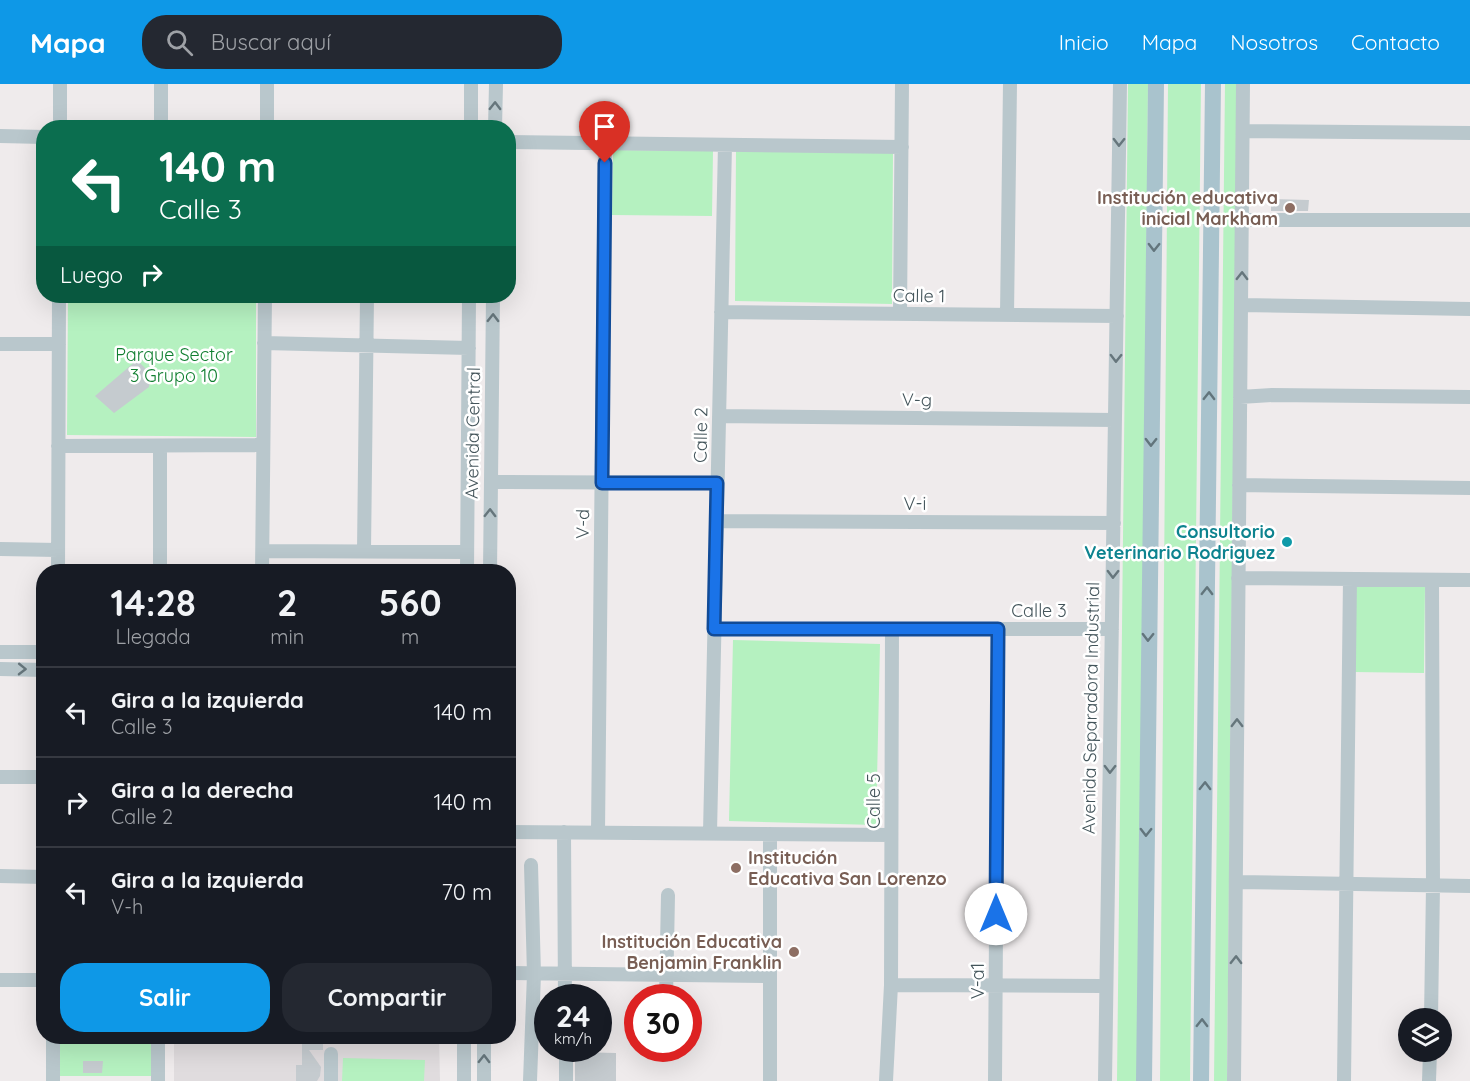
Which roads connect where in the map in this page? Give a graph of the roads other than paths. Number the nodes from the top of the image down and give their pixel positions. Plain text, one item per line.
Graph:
1 (60, 84) edge
2 (162, 84) edge
3 (267, 84) edge
4 (471, 84) edge
5 (496, 84) edge
6 (902, 84) edge
7 (1010, 84) edge
8 (1120, 84) edge
9 (1156, 84) edge
10 (1213, 84) edge
11 (1243, 84) edge
12 (60, 120) edge
13 (161, 120) edge
14 (267, 120) edge
15 (471, 120) edge
16 (495, 120) edge
17 (1243, 131) junction
18 (1470, 133) edge
19 (0, 136) edge
20 (36, 137) edge
21 (516, 142) edge
22 (605, 144) junction
23 (725, 145) junction
24 (902, 147) junction
25 (1242, 220) junction
26 (1470, 220) edge
27 (59, 303) edge
28 (265, 303) edge
29 (367, 303) edge
30 (469, 303) edge
31 (493, 303) edge
32 (1241, 305) junction
33 (1470, 309) edge
34 (721, 312) junction
35 (900, 314) junction
36 (1007, 315) junction
37 (1117, 316) junction
38 (264, 343) junction
39 (0, 344) edge
40 (59, 344) junction
41 (366, 346) junction
42 (469, 348) junction
43 (1470, 397) edge
44 (1240, 398) junction
45 (719, 416) junction
46 (1115, 420) junction
47 (263, 445) junction
48 (58, 446) junction
49 (160, 446) junction
50 (491, 482) junction
51 (602, 483) junction
52 (717, 483) junction
53 (1239, 485) junction
54 (1470, 488) edge
55 (716, 521) junction
56 (1114, 523) junction
57 (0, 549) edge
58 (58, 550) junction
59 (262, 551) junction
60 (364, 551) junction
61 (467, 552) junction
62 (58, 564) edge
63 (160, 564) edge
64 (262, 564) edge
65 (467, 564) edge
66 (490, 564) edge
67 (1238, 578) junction
68 (1350, 579) junction
69 (1432, 580) junction
70 (1470, 580) edge
71 (714, 629) junction
72 (892, 629) junction
73 (998, 629) junction
74 (1112, 629) junction
75 (0, 652) edge
76 (36, 652) edge
77 (0, 669) edge
78 (36, 670) edge
79 (0, 777) edge
80 (36, 777) edge
81 (516, 831) edge
82 (564, 832) junction
83 (598, 832) junction
84 (710, 833) junction
85 (770, 834) junction
86 (891, 835) junction
87 (531, 865) dead end
88 (0, 876) edge
89 (36, 877) edge
90 (1237, 882) junction
91 (1345, 886) junction
92 (1434, 886) junction
93 (1470, 886) edge
94 (668, 896) dead end
95 (516, 973) edge
96 (534, 974) junction
97 (565, 974) junction
98 (667, 975) junction
99 (770, 976) junction
100 (0, 980) edge
101 (36, 980) edge
102 (565, 984) edge
103 (667, 984) edge
104 (891, 985) junction
105 (996, 985) junction
106 (1101, 986) dead end
107 (1431, 1008) edge
108 (53, 1044) edge
109 (158, 1044) edge
110 (464, 1044) edge
111 (484, 1044) edge
112 (331, 1054) dead end
113 (566, 1062) edge
114 (1430, 1062) edge
115 (52, 1081) edge
116 (158, 1081) edge
117 (332, 1081) edge
118 (464, 1081) edge
119 (484, 1081) edge
120 (530, 1081) edge
121 (566, 1081) edge
122 (770, 1081) edge
123 (886, 1081) edge
124 (995, 1081) edge
125 (1105, 1081) edge
126 (1143, 1081) edge
127 (1201, 1081) edge
128 (1234, 1081) edge
129 (1344, 1081) edge
130 (1430, 1081) edge

1 - 12 street
2 - 13 street
3 - 14 street
4 - 15 street
16 -> 5 street
6 - 24 street
7 - 36 street
8 -> 37 street, Avenida Separadora Industrial
9 -> 126 main road
127 -> 10 main road
11 - 17 street
17 - 18 street
17 - 25 street
19 - 20 street
21 - 22 street
22 - 23 street
22 - 51 street, V-d
23 - 24 street
23 - 34 street, Calle 2
24 - 35 street
25 - 26 street
32 -> 25 street
27 - 40 street
28 - 38 street
29 - 41 street
30 - 42 street, Avenida Central
50 -> 31 street, Avenida Central
32 - 33 street
32 - 44 street
34 - 35 street, Calle 1
34 - 45 street, Calle 2
35 - 36 street, Calle 1
36 - 37 street, Calle 1
37 -> 46 street, Avenida Separadora Industrial
38 - 41 street
38 - 47 street
39 - 40 street
40 - 48 street
41 - 42 street
41 - 60 street
42 - 61 street, Avenida Central
43 - 44 street
44 - 53 street
45 - 46 street, V-g
45 - 52 street, Calle 2
46 - 56 street, Avenida Separadora Industrial
47 - 49 street
47 - 59 street
48 - 49 street
48 - 58 street
49 - 63 street
50 - 51 street
66 -> 50 street, Avenida Central
51 - 52 street
51 - 83 street, V-d
52 - 55 street, Calle 2
53 - 54 street
53 - 67 street
55 - 56 street, V-i
55 - 71 street, Calle 2
56 -> 74 street, Avenida Separadora Industrial
57 - 58 street
58 - 62 street
59 - 60 street
59 - 64 street
60 - 61 street
61 - 65 street, Avenida Central
67 - 68 street
90 -> 67 street
68 - 69 street
68 - 91 street
69 - 70 street
69 - 92 street
71 - 72 street, Calle 3
71 - 84 street, Calle 2
72 - 73 street, Calle 3
72 - 86 street, Calle 5
73 - 74 street, Calle 3
73 - 105 street, V-a1
74 -> 125 street, Avenida Separadora Industrial
75 - 76 street
77 -> 78 street
79 - 80 street
81 - 82 street
82 - 83 street
82 - 97 street
83 - 84 street
84 - 85 street
85 - 86 street
85 - 99 street
86 - 104 street, Calle 5
87 - 96 street
88 - 89 street
90 - 91 street
128 -> 90 street
91 - 92 street
91 - 129 street
92 - 93 street
92 - 107 street
94 - 98 street
95 - 96 street
96 - 97 street
96 - 120 street
97 - 98 street
97 - 102 street
98 - 99 street
98 - 103 street
99 - 122 street
100 - 101 street
104 - 105 street
104 - 123 street, Calle 5
105 - 106 street
105 - 124 street, V-a1
108 - 115 street
109 - 116 street
110 - 118 street
119 -> 111 street
112 - 117 street
113 - 121 street
114 - 130 street

